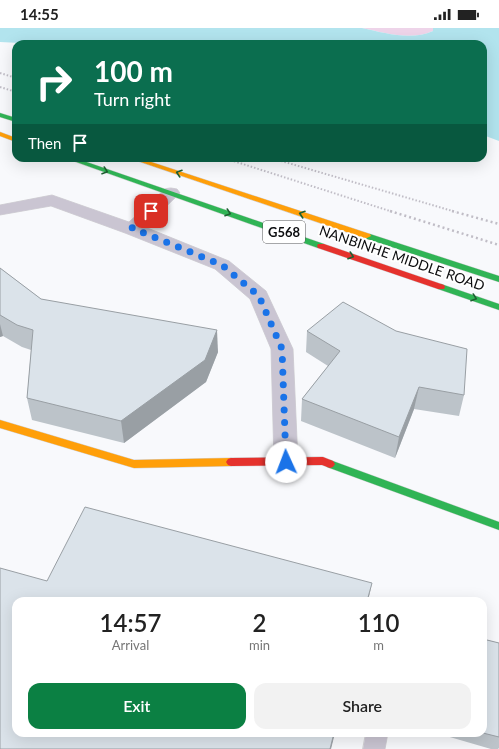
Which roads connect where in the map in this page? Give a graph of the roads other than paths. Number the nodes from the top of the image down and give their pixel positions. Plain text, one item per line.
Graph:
1 (0, 115) edge
2 (12, 119) edge
3 (0, 134) edge
4 (12, 138) edge
5 (80, 162) edge
6 (144, 162) edge
7 (171, 193) junction
8 (0, 210) edge
9 (132, 228) junction
10 (499, 278) edge
11 (499, 307) edge
12 (0, 424) edge
13 (286, 462) junction
14 (499, 526) edge
15 (376, 737) edge
16 (374, 749) edge

1 - 2 main road
3 - 4 main road
5 -> 7 main road, NANBINHE MIDDLE ROAD / G568
10 -> 6 main road, NANBINHE MIDDLE ROAD / G568
7 - 9 street
7 -> 11 main road, NANBINHE MIDDLE ROAD / G568
8 - 9 street
9 - 13 street
12 - 13 main road
13 - 14 main road
15 - 16 lane

